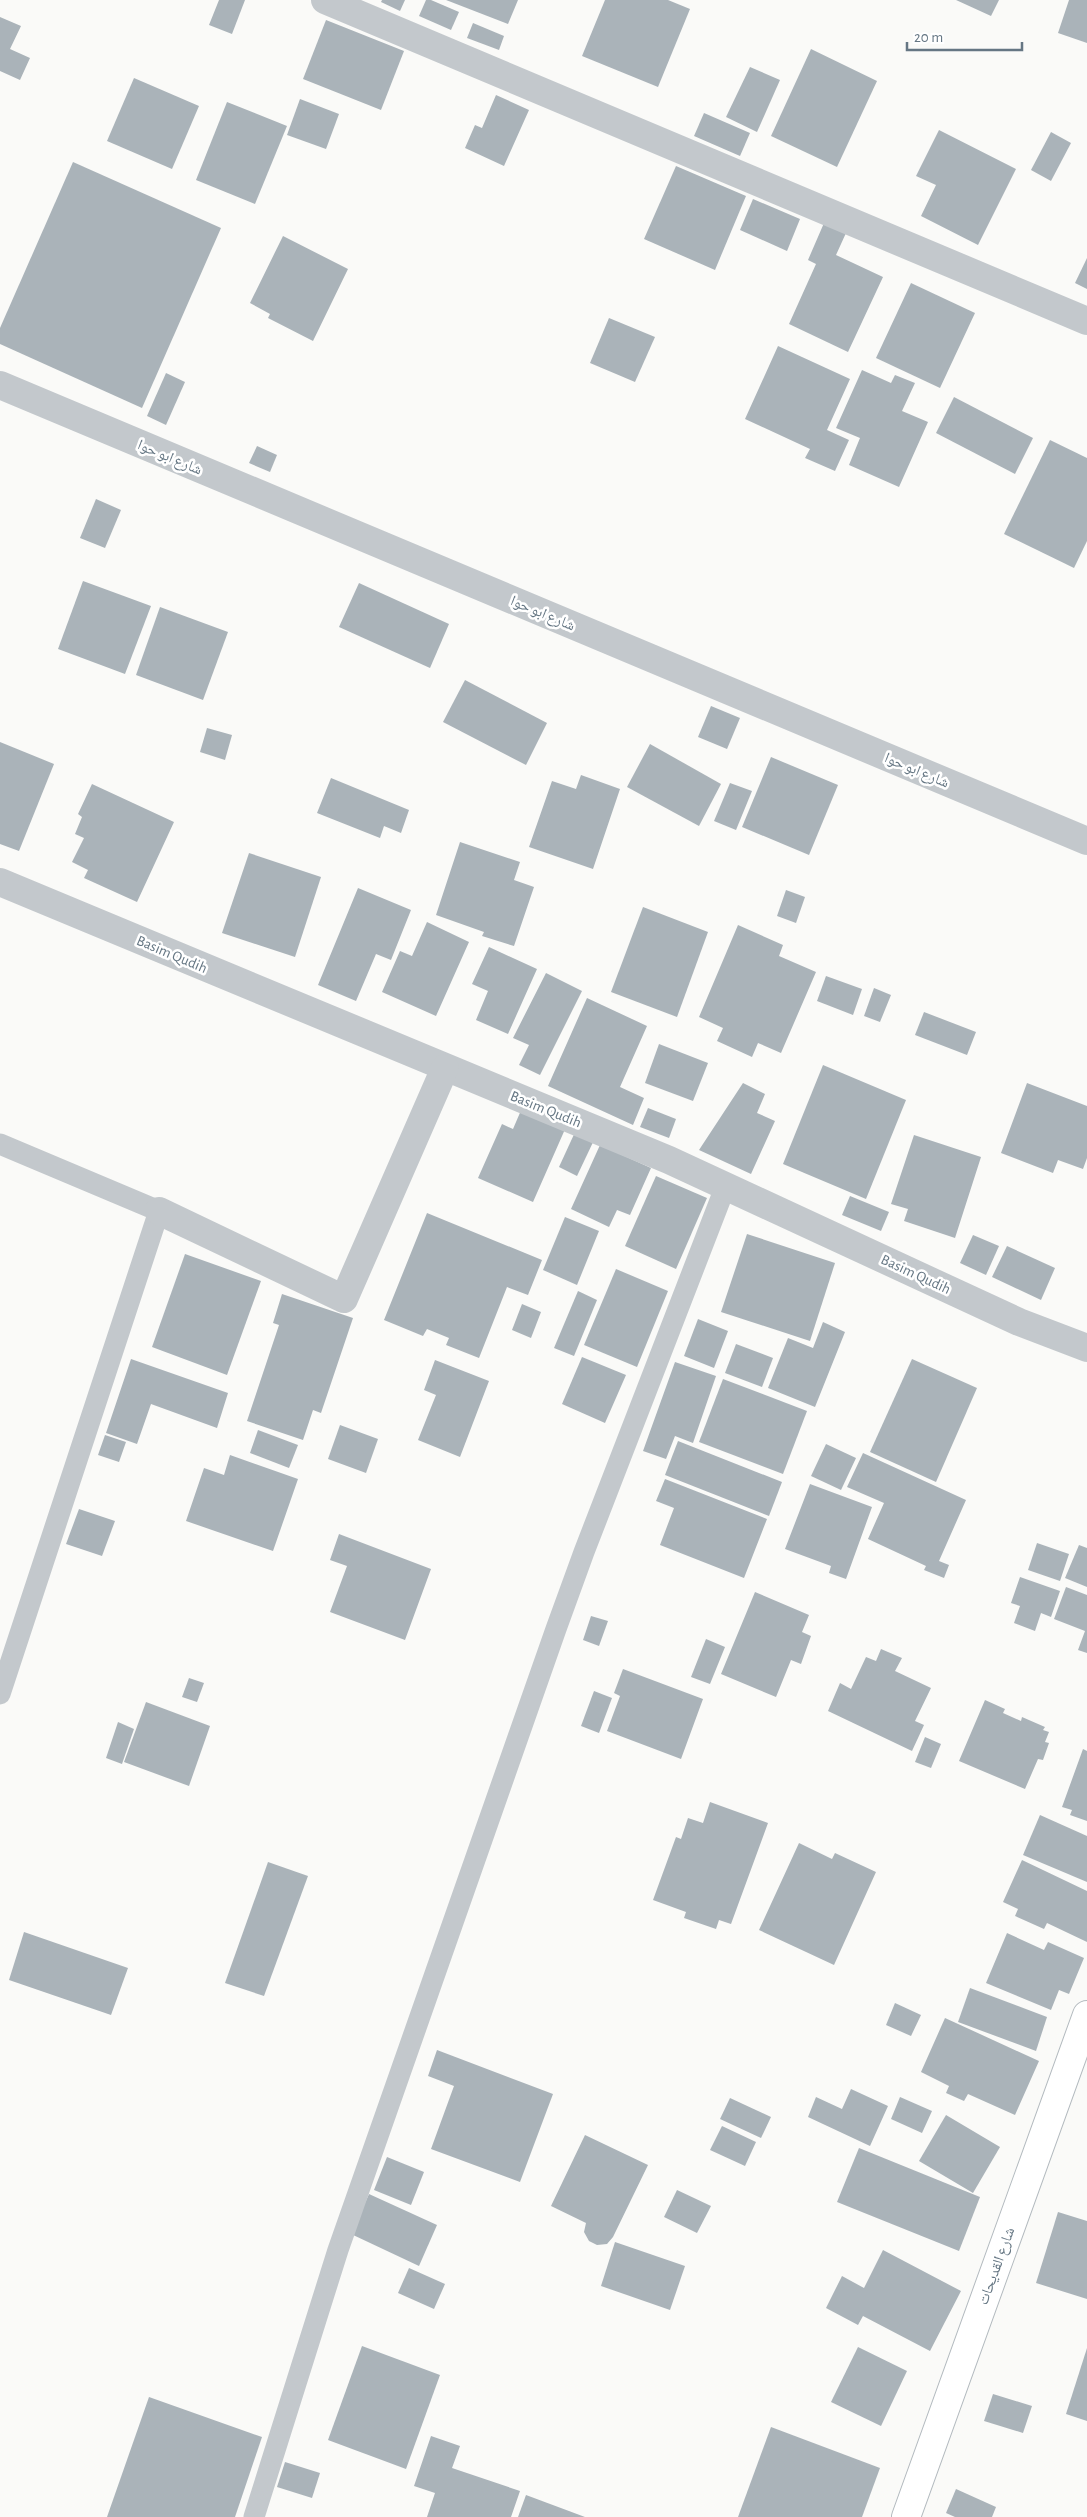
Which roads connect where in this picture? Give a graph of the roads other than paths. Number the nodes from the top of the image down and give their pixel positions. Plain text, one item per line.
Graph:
1 (325, 0) edge
2 (1087, 321) edge
3 (0, 386) edge
4 (1087, 841) edge
5 (0, 882) edge
6 (445, 1068) junction
7 (0, 1144) edge
8 (726, 1185) junction
9 (159, 1211) junction
10 (1087, 1348) edge
11 (0, 1694) edge
12 (1087, 2015) edge
13 (254, 2517) edge
14 (906, 2517) edge

1 - 2 street
3 - 4 street, شارع ابو حوا
5 - 6 street, Basim Qudih
6 - 8 street, Basim Qudih
6 - 9 street
7 - 9 lane
8 - 10 street, Basim Qudih
8 - 13 lane
9 - 11 lane
12 - 14 street, شارع القديحات

